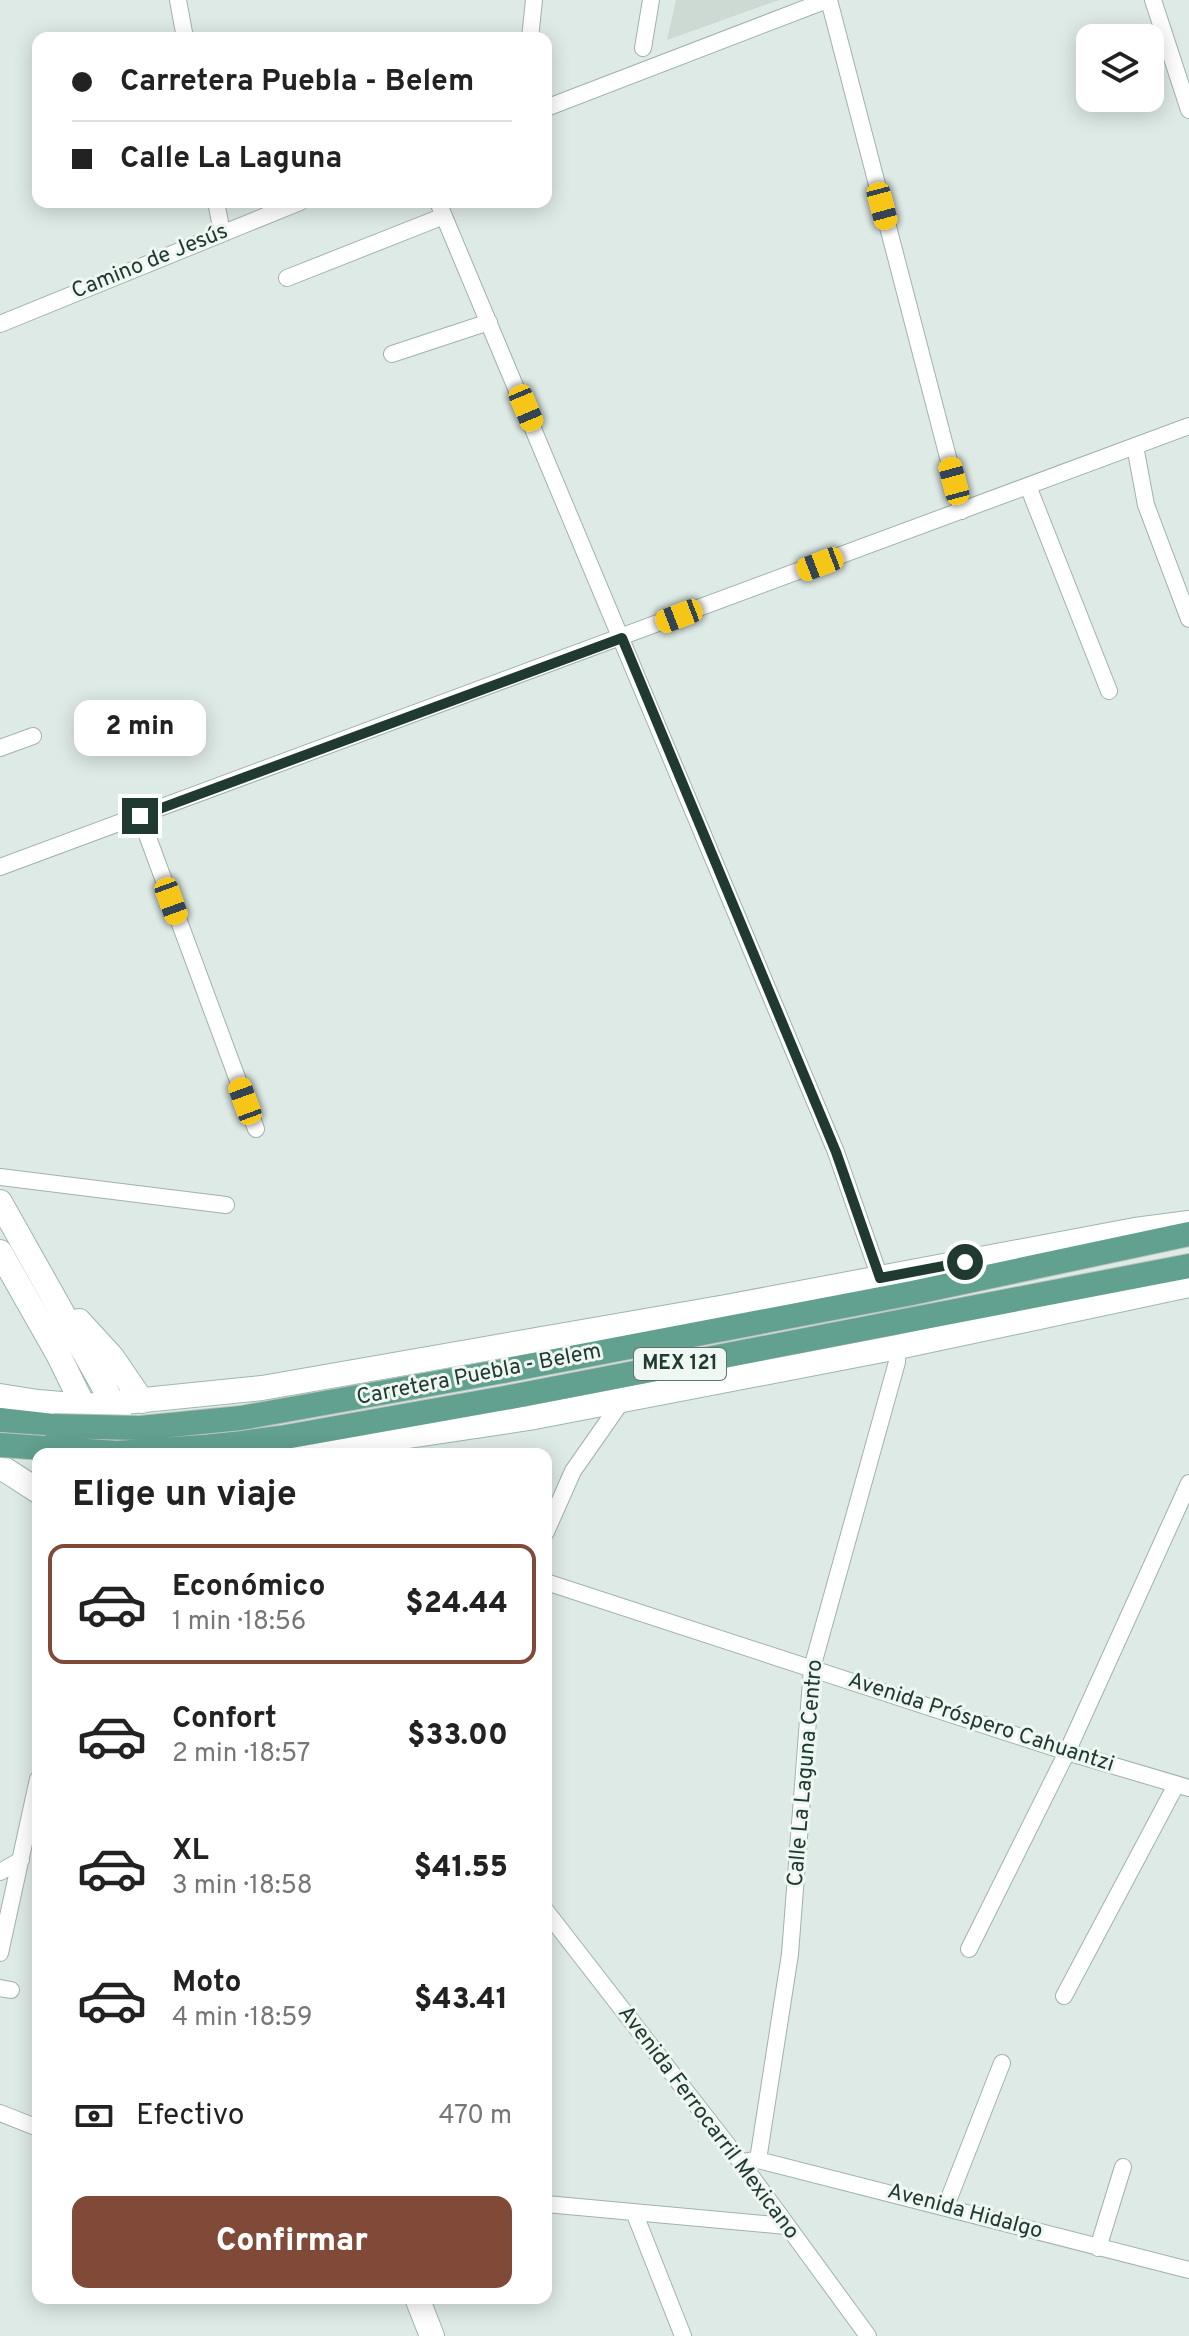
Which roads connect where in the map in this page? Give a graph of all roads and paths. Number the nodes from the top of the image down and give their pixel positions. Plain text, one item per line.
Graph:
1 (178, 0) edge
2 (534, 0) edge
3 (651, 0) edge
4 (828, 0) edge
5 (1153, 0) edge
6 (184, 32) edge
7 (531, 32) edge
8 (643, 48) dead end
9 (552, 106) edge
10 (1189, 110) edge
11 (217, 208) edge
12 (284, 208) edge
13 (441, 209) edge
14 (222, 232) junction
15 (287, 278) dead end
16 (489, 322) junction
17 (0, 324) edge
18 (392, 354) dead end
19 (1189, 426) edge
20 (1135, 446) junction
21 (1028, 486) junction
22 (962, 511) junction
23 (1189, 619) edge
24 (622, 638) junction
25 (1109, 691) dead end
26 (33, 736) dead end
27 (0, 748) edge
28 (140, 816) junction
29 (0, 867) edge
30 (256, 1129) dead end
31 (0, 1177) edge
32 (0, 1202) edge
33 (226, 1205) dead end
34 (1189, 1223) edge
35 (1189, 1234) edge
36 (0, 1252) edge
37 (1189, 1266) edge
38 (880, 1278) junction
39 (1189, 1285) edge
40 (51, 1291) junction
41 (898, 1347) junction
42 (58, 1354) junction
43 (0, 1396) edge
44 (624, 1398) junction
45 (142, 1401) junction
46 (38, 1402) junction
47 (115, 1403) junction
48 (85, 1406) junction
49 (0, 1420) edge
50 (104, 1448) edge
51 (132, 1448) edge
52 (171, 1448) edge
53 (328, 1448) edge
54 (32, 1458) edge
55 (0, 1460) edge
56 (32, 1467) edge
57 (1189, 1483) edge
58 (32, 1486) edge
59 (552, 1518) edge
60 (552, 1584) edge
61 (812, 1668) junction
62 (1067, 1752) junction
63 (1182, 1786) edge
64 (32, 1832) edge
65 (21, 1860) junction
66 (0, 1872) edge
67 (552, 1919) edge
68 (969, 1949) dead end
69 (0, 1953) edge
70 (1064, 1996) dead end
71 (1002, 2063) dead end
72 (0, 2113) edge
73 (32, 2126) edge
74 (758, 2160) junction
75 (740, 2161) junction
76 (1123, 2167) dead end
77 (552, 2205) edge
78 (946, 2206) junction
79 (634, 2212) junction
80 (786, 2226) junction
81 (1098, 2248) junction
82 (1189, 2270) edge
83 (419, 2304) edge
84 (432, 2336) edge
85 (683, 2336) edge
86 (868, 2336) edge

1 - 6 street
2 - 7 street
3 - 8 street
4 - 9 street
4 - 22 street
5 - 10 street
11 - 14 street
12 - 14 street, Camino de Jesús
13 - 15 street
13 - 16 street
14 - 17 street, Camino de Jesús
16 - 18 street
16 - 24 street
19 - 20 street
20 - 21 street
20 - 23 street
21 - 22 street
21 - 25 street
22 - 24 street
24 - 28 street
24 - 38 street
26 - 27 street
28 - 29 street
28 - 30 street
31 - 33 street
32 - 40 street
34 - 38 street, Carretera Puebla - Belem
35 - 49 main road, Carretera Puebla - Belem / MEX 121, bridge
36 - 42 street
37 - 52 main road, Carretera Puebla - Belem / MEX 121, bridge
38 - 45 street, Carretera Puebla - Belem
39 - 41 street, Carretera Puebla - Belem
40 - 45 street
40 - 47 street
41 - 44 street, Carretera Puebla - Belem
41 - 61 street, Calle La Laguna Centro
42 - 46 street
42 - 48 street
43 - 46 street, Carretera Puebla - Belem
44 - 53 street, Carretera Puebla - Belem
44 - 59 street
45 - 47 street, Carretera Puebla - Belem
46 - 48 street, Carretera Puebla - Belem
47 - 48 street, Carretera Puebla - Belem
47 - 51 street
48 - 50 street
54 - 55 main road, Carretera Puebla - Belem / MEX 121, bridge
55 - 56 street
55 - 58 street
57 - 62 street
60 - 61 street, Avenida Próspero Cahuantzi
61 - 62 street, Avenida Próspero Cahuantzi
61 - 74 street, Calle La Laguna Centro
62 - 63 street, Avenida Próspero Cahuantzi
62 - 68 street
63 - 70 street
64 - 65 street
65 - 66 street
65 - 69 street
67 - 75 street, Avenida Ferrocarril Mexicano
71 - 78 street
72 - 73 street
74 - 75 street, Avenida Hidalgo
74 - 78 street, Avenida Hidalgo
75 - 80 street, Avenida Ferrocarril Mexicano
76 - 81 street
77 - 79 street
78 - 81 street, Avenida Hidalgo
79 - 80 street
79 - 85 street
80 - 86 street, Avenida Ferrocarril Mexicano
81 - 82 street, Avenida Hidalgo
83 - 84 street

